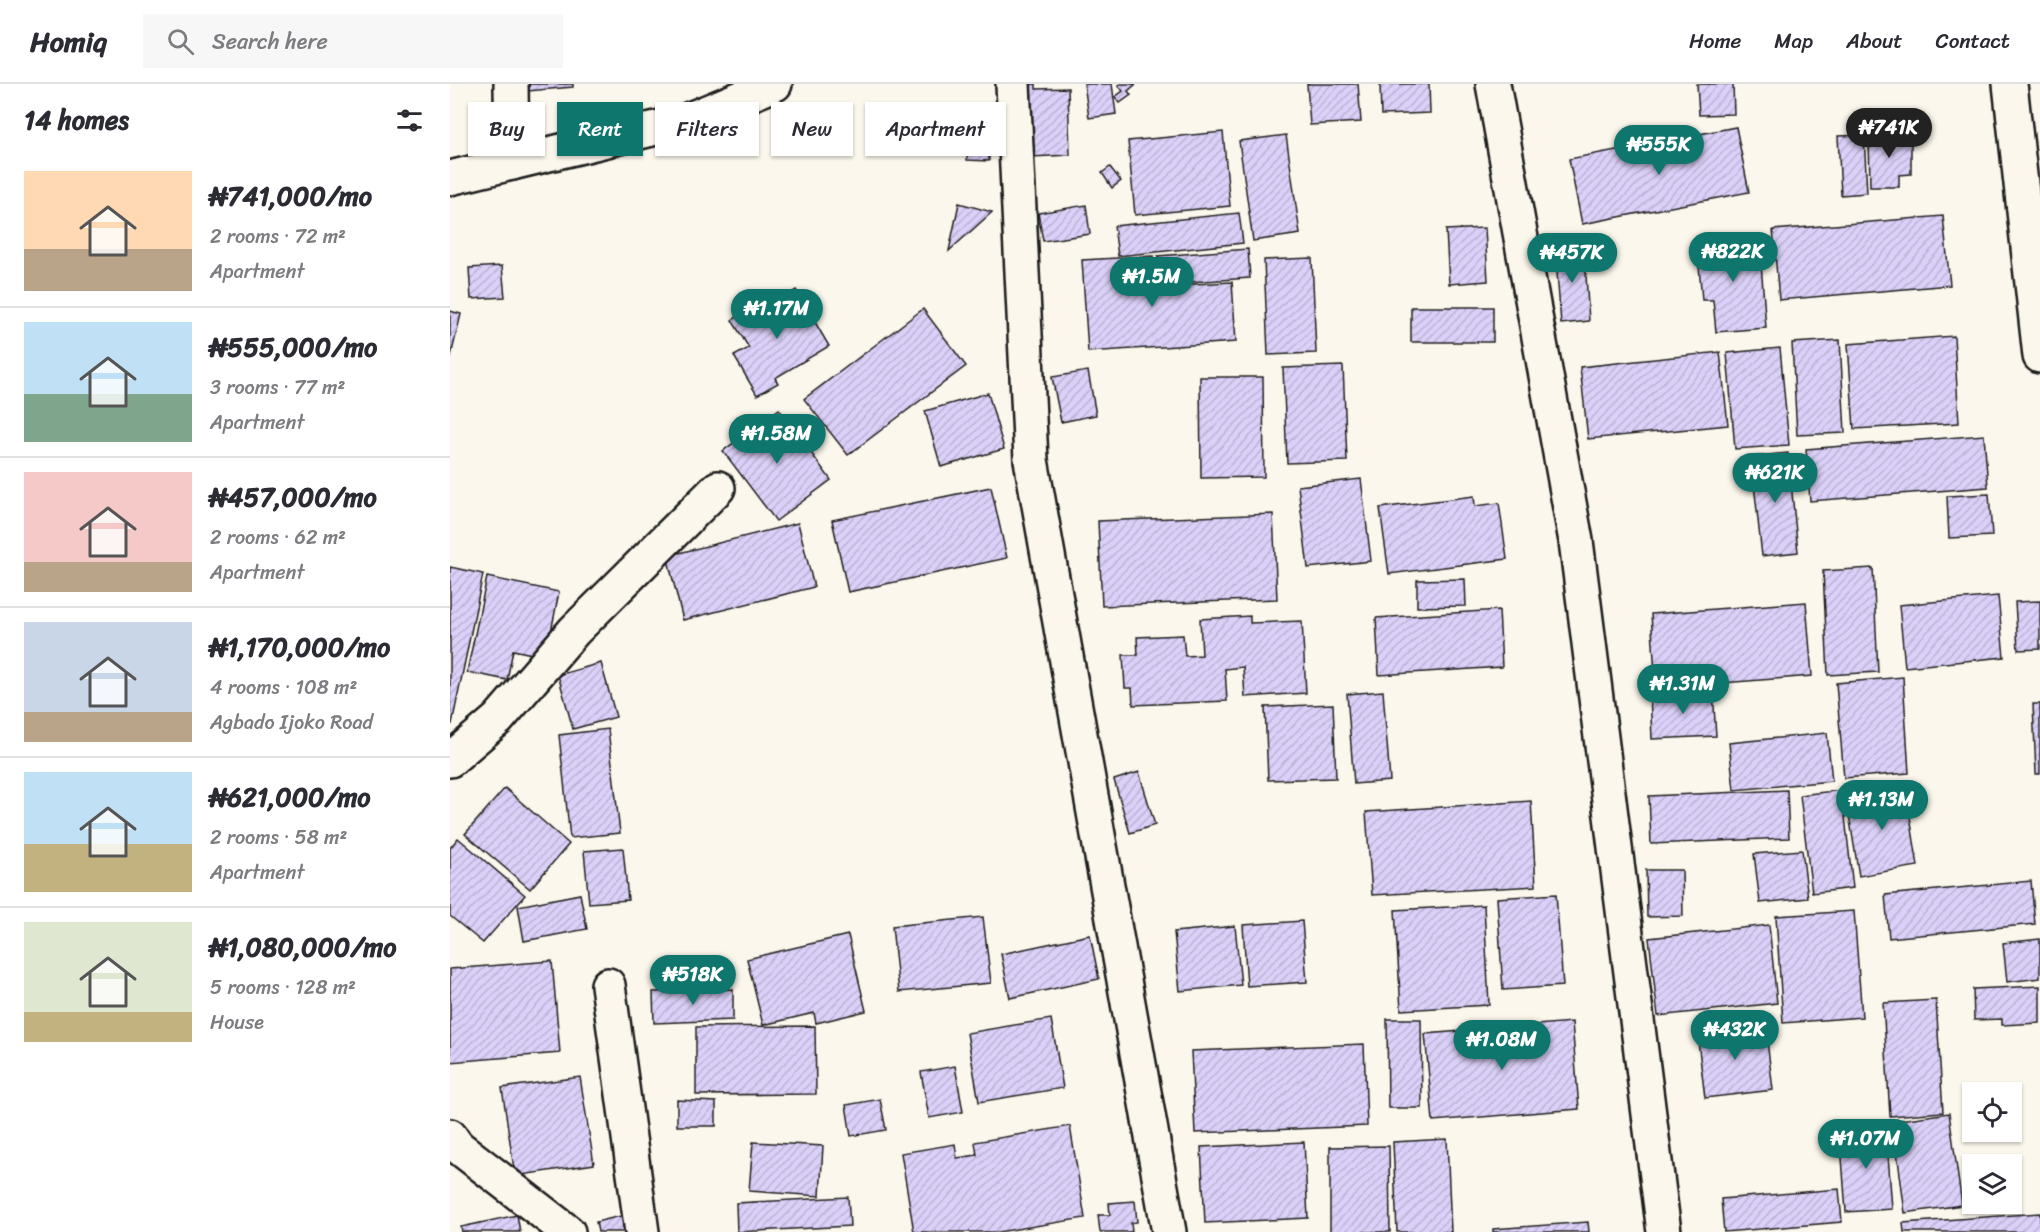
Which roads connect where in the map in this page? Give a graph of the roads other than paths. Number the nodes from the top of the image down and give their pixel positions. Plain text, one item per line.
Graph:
1 (511, 84) edge
2 (775, 84) edge
3 (1013, 84) edge
4 (1493, 84) edge
5 (2010, 84) edge
6 (512, 163) junction
7 (450, 178) edge
8 (2040, 356) edge
9 (718, 488) dead end
10 (450, 760) edge
11 (608, 985) dead end
12 (450, 1136) edge
13 (568, 1232) edge
14 (642, 1232) edge
15 (1169, 1232) edge
16 (1664, 1232) edge

1 - 6 street
2 - 6 street
3 - 15 street
4 - 16 street
5 - 8 street
6 - 7 street
9 - 10 street
11 - 14 street
12 - 13 street

